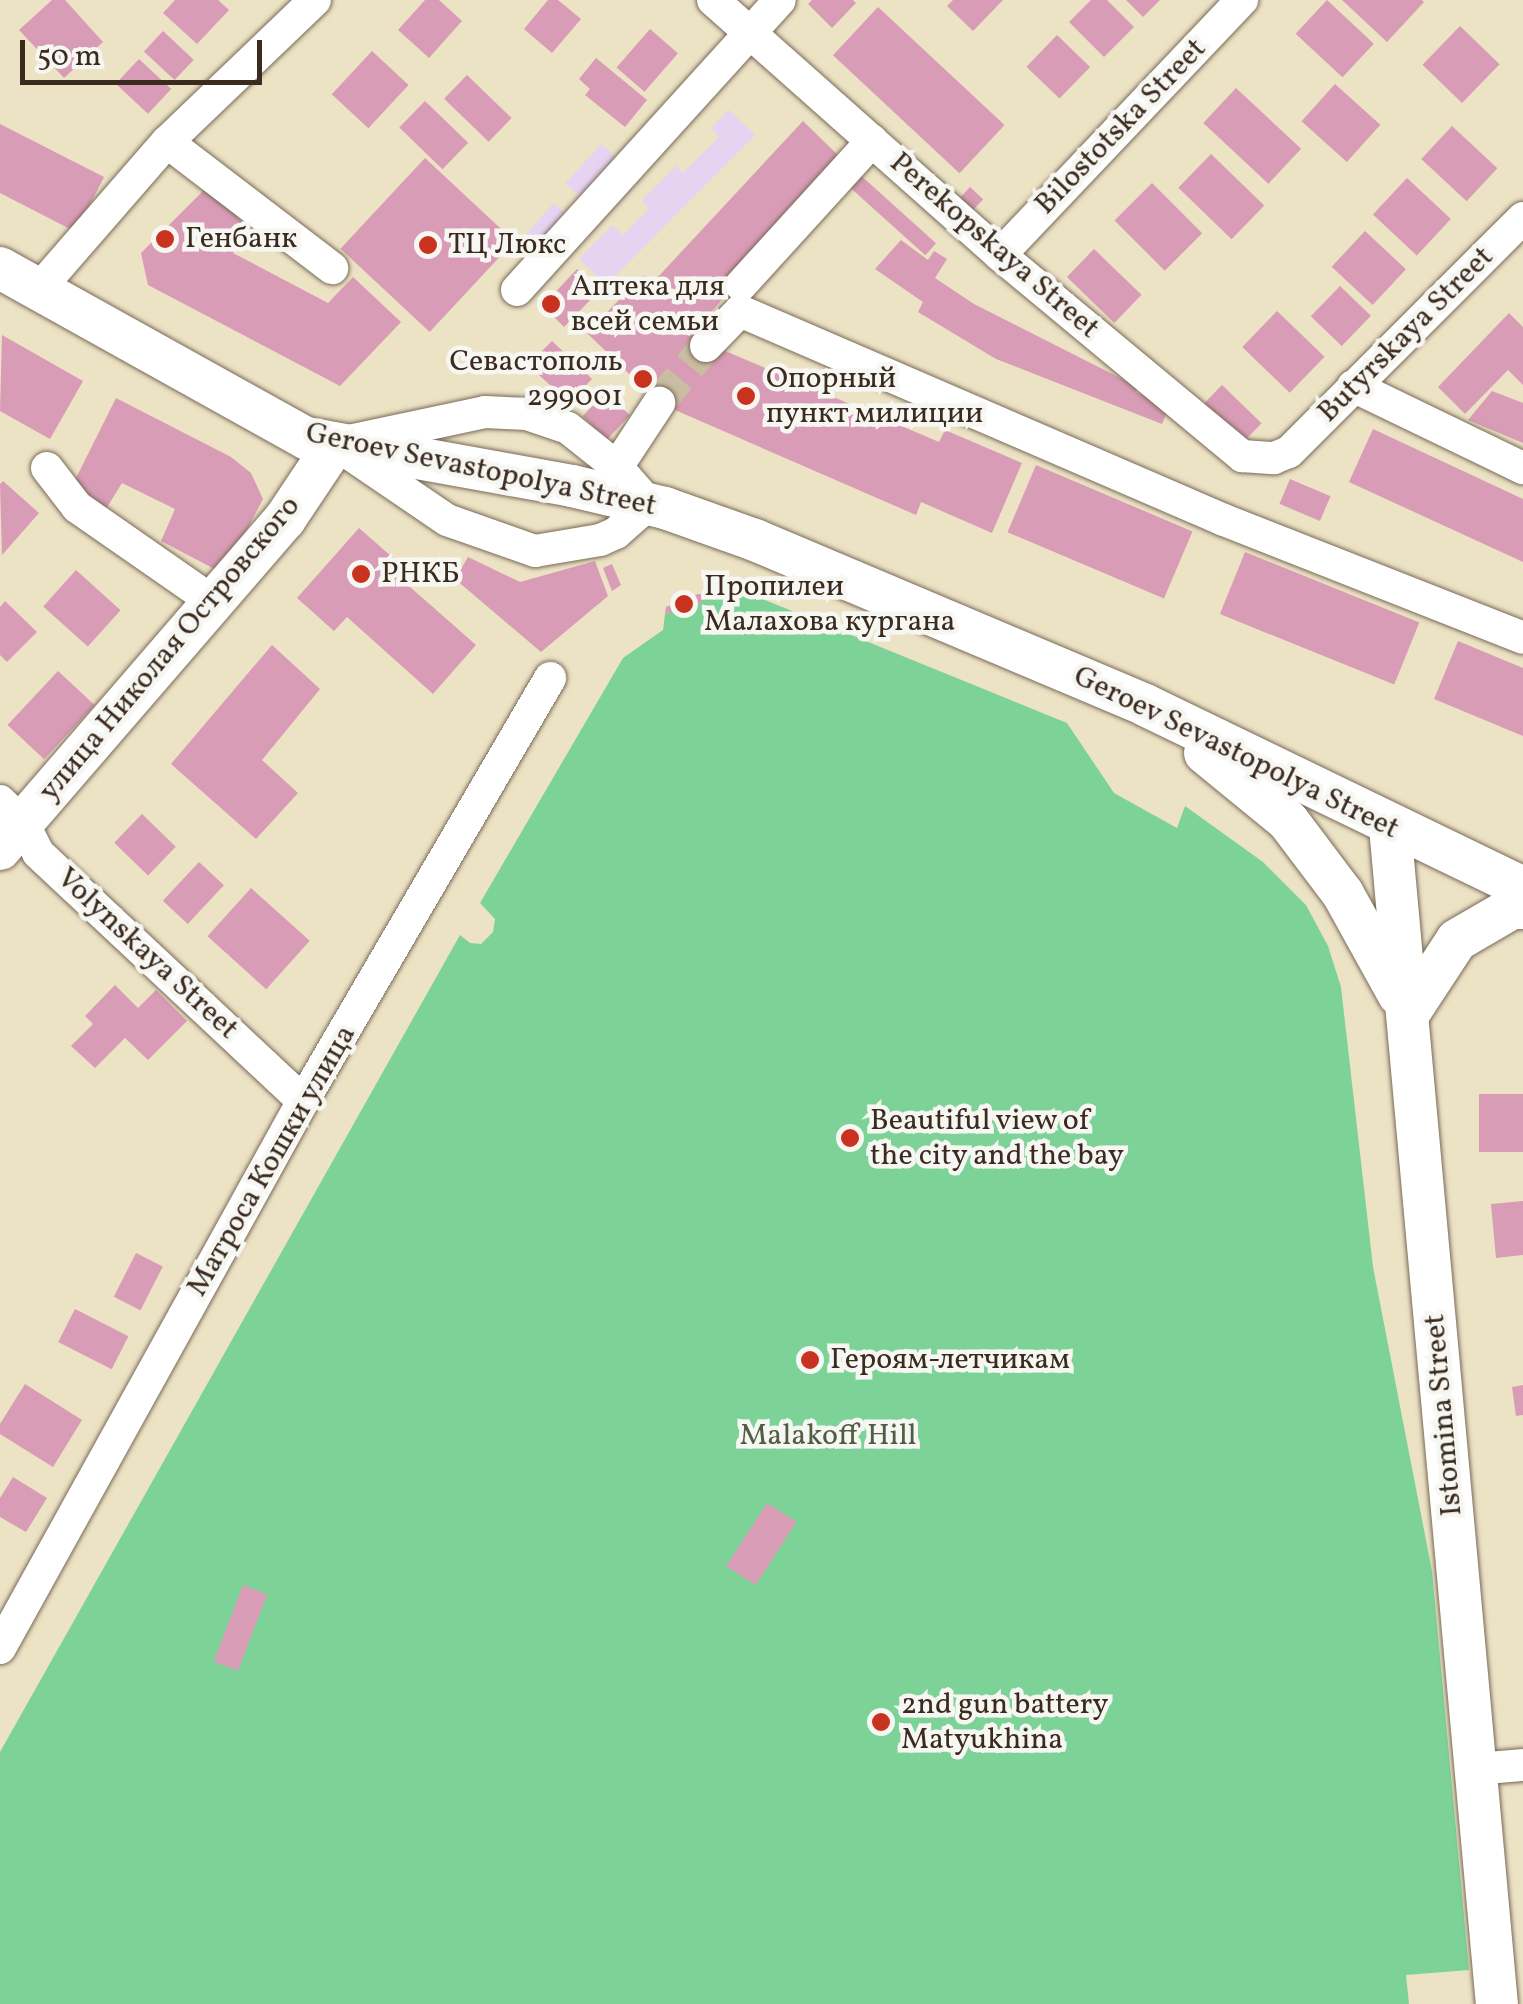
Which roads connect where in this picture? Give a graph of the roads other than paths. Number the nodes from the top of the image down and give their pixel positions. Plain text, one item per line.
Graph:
1 (315, 0) edge
2 (713, 0) edge
3 (780, 0) edge
4 (1242, 0) edge
5 (750, 32) junction
6 (872, 141) junction
7 (167, 142) junction
8 (1523, 218) edge
9 (1000, 254) junction
10 (0, 268) edge
11 (332, 268) dead end
12 (740, 285) dead end
13 (38, 289) junction
14 (517, 290) dead end
15 (706, 346) tunnel mouth
16 (1354, 386) junction
17 (659, 403) tunnel mouth
18 (335, 444) junction
19 (1289, 452) joint
20 (617, 467) junction
21 (47, 468) dead end
22 (1523, 468) edge
23 (650, 504) junction
24 (208, 598) dead end
25 (1523, 638) edge
26 (550, 678) dead end
27 (1145, 705) junction
28 (8, 824) edge
29 (1390, 826) junction
30 (1523, 888) edge
31 (1523, 908) edge
32 (1409, 1013) junction
33 (303, 1101) junction
34 (0, 1648) edge
35 (1523, 1765) edge
36 (1475, 1769) junction
37 (1497, 2004) edge

1 - 7 street
2 - 5 street, Perekopskaya Street
3 - 5 street
4 - 9 street, Bilostotska Street
5 - 6 street, Perekopskaya Street
5 - 14 street
6 - 9 street, Perekopskaya Street
6 - 12 street
7 - 11 street
7 - 13 street
8 - 16 street, Butyrskaya Street
9 - 19 street, Perekopskaya Street
10 - 13 main road, Geroev Sevastopolya Street
13 - 18 main road, Geroev Sevastopolya Street
15 - 25 street
16 - 19 street, Butyrskaya Street
16 - 22 street
17 - 20 street
18 - 20 street
18 - 23 main road, Geroev Sevastopolya Street
18 - 23 street
18 - 28 main road, улица Николая Островского
20 - 23 street
21 - 24 street
23 - 27 main road, Geroev Sevastopolya Street
26 - 33 street, Матроса Кошки улица
27 - 29 main road, Geroev Sevastopolya Street
27 - 32 main road
28 - 33 street, Volynskaya Street
29 - 30 main road, Geroev Sevastopolya Street
29 - 32 main road, Istomina Street
31 - 32 main road
32 - 36 main road, Istomina Street
33 - 34 street, Матроса Кошки улица
35 - 36 street
36 - 37 main road, Istomina Street

